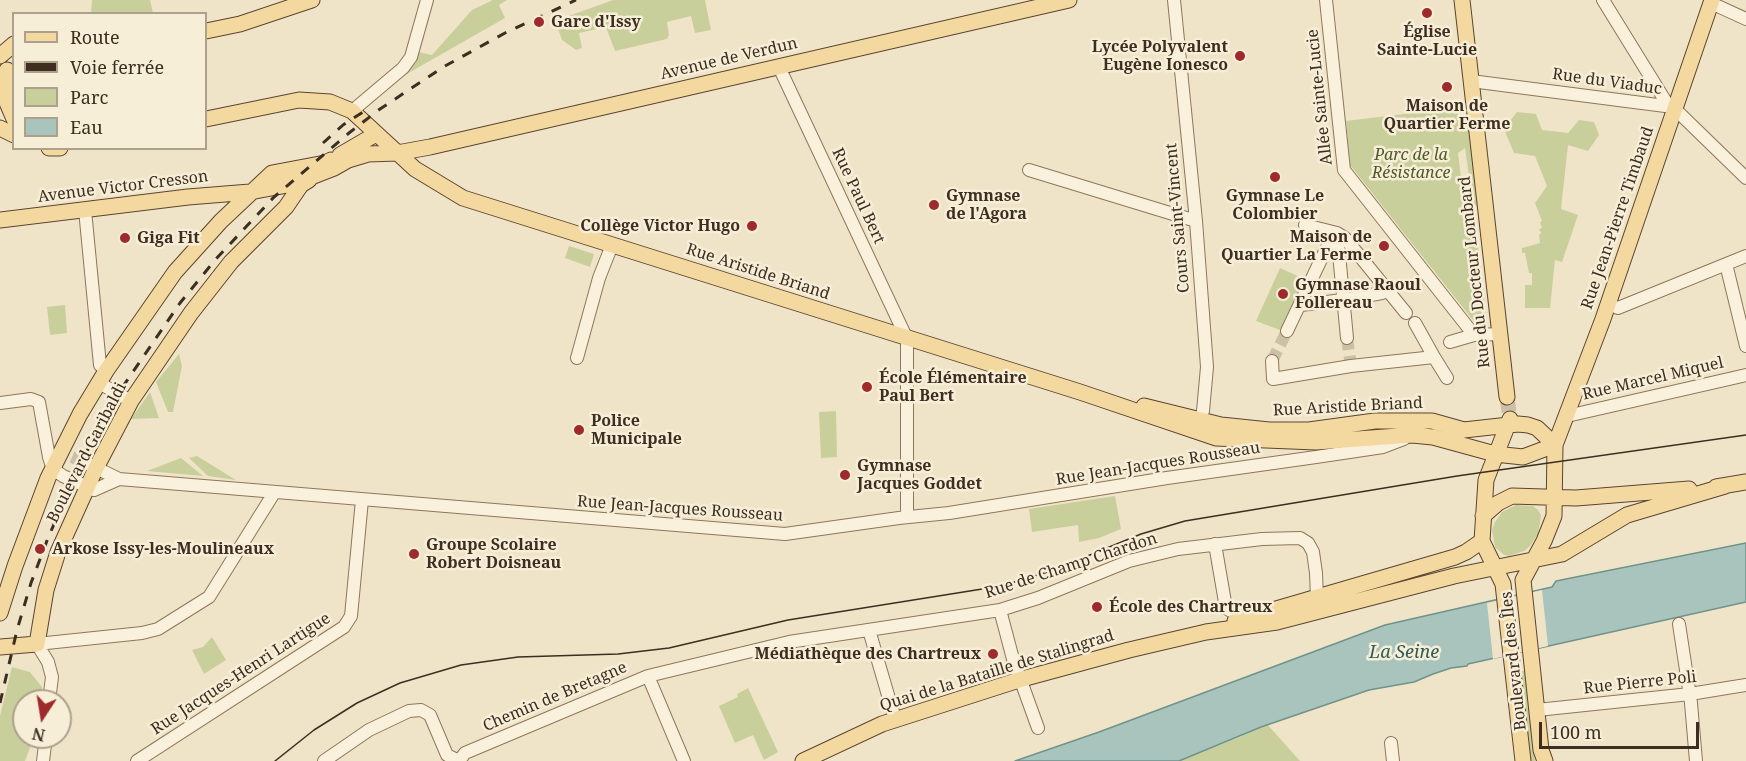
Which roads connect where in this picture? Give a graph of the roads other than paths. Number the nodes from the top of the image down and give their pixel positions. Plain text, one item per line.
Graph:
1 (312, 0) edge
2 (427, 0) edge
3 (1070, 0) edge
4 (1174, 0) edge
5 (1326, 0) edge
6 (1462, 0) edge
7 (1603, 0) edge
8 (1711, 2) edge
9 (1746, 19) edge
10 (207, 31) edge
11 (12, 45) edge
12 (0, 56) edge
13 (779, 67) junction
14 (7, 70) edge
15 (1471, 81) junction
16 (1674, 108) junction
17 (352, 111) junction
18 (0, 114) edge
19 (12, 115) edge
20 (207, 119) edge
21 (12, 123) edge
22 (376, 134) junction
23 (397, 153) junction
24 (340, 155) junction
25 (1029, 170) dead end
26 (320, 173) junction
27 (1746, 178) edge
28 (250, 192) junction
29 (188, 197) junction
30 (85, 210) junction
31 (0, 220) edge
32 (221, 221) junction
33 (1196, 221) junction
34 (1305, 225) dead end
35 (1337, 233) junction
36 (612, 245) junction
37 (1746, 256) edge
38 (1726, 264) junction
39 (1382, 287) junction
40 (1343, 300) junction
41 (1301, 304) junction
42 (1608, 304) junction
43 (1406, 313) dead end
44 (1415, 323) dead end
45 (1287, 331) tunnel mouth
46 (1500, 334) junction
47 (1474, 335) junction
48 (1347, 338) tunnel mouth
49 (907, 339) junction
50 (1450, 342) dead end
51 (1746, 346) edge
52 (1434, 357) junction
53 (577, 358) dead end
54 (1272, 362) dead end
55 (1746, 375) edge
56 (103, 377) junction
57 (1448, 378) dead end
58 (1507, 397) tunnel mouth
59 (131, 401) junction
60 (0, 403) edge
61 (1567, 416) junction
62 (1508, 422) junction
63 (1197, 426) junction
64 (1412, 435) junction
65 (1555, 446) junction
66 (1495, 454) junction
67 (90, 465) junction
68 (53, 469) junction
69 (119, 479) junction
70 (1746, 483) edge
71 (1725, 486) junction
72 (87, 487) junction
73 (274, 493) junction
74 (1555, 497) junction
75 (362, 500) junction
76 (1483, 516) junction
77 (907, 517) junction
78 (1482, 541) junction
79 (1215, 544) junction
80 (1534, 560) junction
81 (1494, 568) junction
82 (1317, 598) junction
83 (1000, 610) junction
84 (1258, 613) junction
85 (0, 614) edge
86 (1679, 624) dead end
87 (869, 630) junction
88 (1206, 632) junction
89 (37, 644) junction
90 (0, 647) edge
91 (648, 676) junction
92 (1022, 679) junction
93 (1746, 685) edge
94 (51, 689) edge
95 (1690, 694) junction
96 (1538, 710) junction
97 (895, 719) junction
98 (1038, 728) dead end
99 (1391, 743) dead end
100 (137, 761) edge
101 (324, 761) edge
102 (459, 761) edge
103 (684, 761) edge
104 (803, 761) edge
105 (1393, 761) edge
106 (1523, 761) edge
107 (1545, 761) edge
108 (1696, 761) edge

1 - 10 main road
2 - 17 street
3 - 13 main road, Avenue de Verdun
4 - 33 street, Cours Saint-Vincent
5 - 47 street, Allée Sainte-Lucie
6 - 15 main road, Rue du Docteur Lombard
7 - 16 street
8 - 9 street
8 - 16 main road, Rue Jean-Pierre Timbaud
11 - 12 main road
13 - 23 main road, Avenue de Verdun
13 - 49 street, Rue Paul Bert
14 - 19 main road
15 - 16 street, Rue du Viaduc
15 - 46 main road, Rue du Docteur Lombard
16 - 27 street, Rue du Viaduc
16 - 42 main road, Rue Jean-Pierre Timbaud
17 - 20 main road
17 - 22 main road, Rue Aristide Briand
18 - 21 main road
22 - 23 main road, Rue Aristide Briand
22 - 24 main road
23 - 24 main road
23 - 26 main road
23 - 36 main road, Rue Aristide Briand
24 - 28 main road, Boulevard Garibaldi
25 - 33 street
26 - 28 main road, Avenue Victor Cresson
26 - 59 main road, Boulevard Garibaldi
28 - 29 main road, Avenue Victor Cresson
28 - 32 main road, Boulevard Garibaldi
29 - 30 main road, Avenue Victor Cresson
29 - 32 main road
30 - 31 main road, Avenue Victor Cresson
30 - 56 street
32 - 56 main road, Boulevard Garibaldi
33 - 63 street, Cours Saint-Vincent
34 - 35 street
35 - 39 street
35 - 40 street
35 - 41 street
36 - 49 main road, Rue Aristide Briand
36 - 53 street
37 - 38 street
38 - 42 street
38 - 51 street
39 - 40 street
39 - 43 street
40 - 41 street
40 - 48 street
41 - 45 street
42 - 61 main road, Rue Jean-Pierre Timbaud
44 - 52 street
46 - 47 street
46 - 58 main road, Rue du Docteur Lombard
47 - 50 street
49 - 63 main road, Rue Aristide Briand
49 - 77 street
52 - 54 street
52 - 57 street
55 - 61 street, Rue Marcel Miquel
56 - 59 street
56 - 68 main road, Boulevard Garibaldi
59 - 67 main road, Boulevard Garibaldi
60 - 68 street
61 - 65 main road, Rue Jean-Pierre Timbaud
62 - 63 main road, Rue Aristide Briand
62 - 65 main road, Rue Aristide Briand
62 - 66 main road
63 - 64 main road, Rue Aristide Briand
64 - 66 main road, Rue Aristide Briand
64 - 77 street, Rue Jean-Jacques Rousseau
65 - 66 main road, Rue Aristide Briand
65 - 74 main road, Boulevard des Îles
66 - 76 main road
67 - 69 street, Rue Jean-Jacques Rousseau
67 - 72 main road, Boulevard Garibaldi
68 - 72 street
68 - 85 main road, Boulevard Garibaldi
69 - 72 street, Rue Jean-Jacques Rousseau
69 - 73 street, Rue Jean-Jacques Rousseau
70 - 71 main road
71 - 74 main road
71 - 80 main road
72 - 89 main road, Boulevard Garibaldi
73 - 75 street, Rue Jean-Jacques Rousseau
73 - 89 street
74 - 76 main road
74 - 80 main road, Boulevard des Îles
75 - 77 street, Rue Jean-Jacques Rousseau
75 - 100 street, Rue Jacques-Henri Lartigue
76 - 78 main road
78 - 81 main road, Boulevard des Îles
78 - 82 main road, Quai de la Bataille de Stalingrad
79 - 82 street, Rue de Champ Chardon
79 - 83 street, Rue de Champ Chardon
79 - 84 street
80 - 81 main road, Quai de la Bataille de Stalingrad
80 - 96 main road, Boulevard des Îles
81 - 88 main road, Quai de la Bataille de Stalingrad
81 - 106 main road, Boulevard des Îles
82 - 84 main road, Quai de la Bataille de Stalingrad
83 - 87 street, Rue de Champ Chardon
83 - 92 street
84 - 88 main road, Quai de la Bataille de Stalingrad
86 - 95 street
87 - 91 street, Rue de Champ Chardon
87 - 97 street
88 - 92 main road, Quai de la Bataille de Stalingrad
89 - 90 main road
89 - 94 street
91 - 102 street, Chemin de Bretagne
91 - 103 street, Chemin de Bretagne
92 - 97 main road, Quai de la Bataille de Stalingrad
92 - 98 street
93 - 95 street, Rue Pierre Poli
95 - 96 street, Rue Pierre Poli
95 - 108 street
96 - 107 main road, Boulevard des Îles
97 - 104 main road, Quai de la Bataille de Stalingrad
99 - 105 street
101 - 102 street

